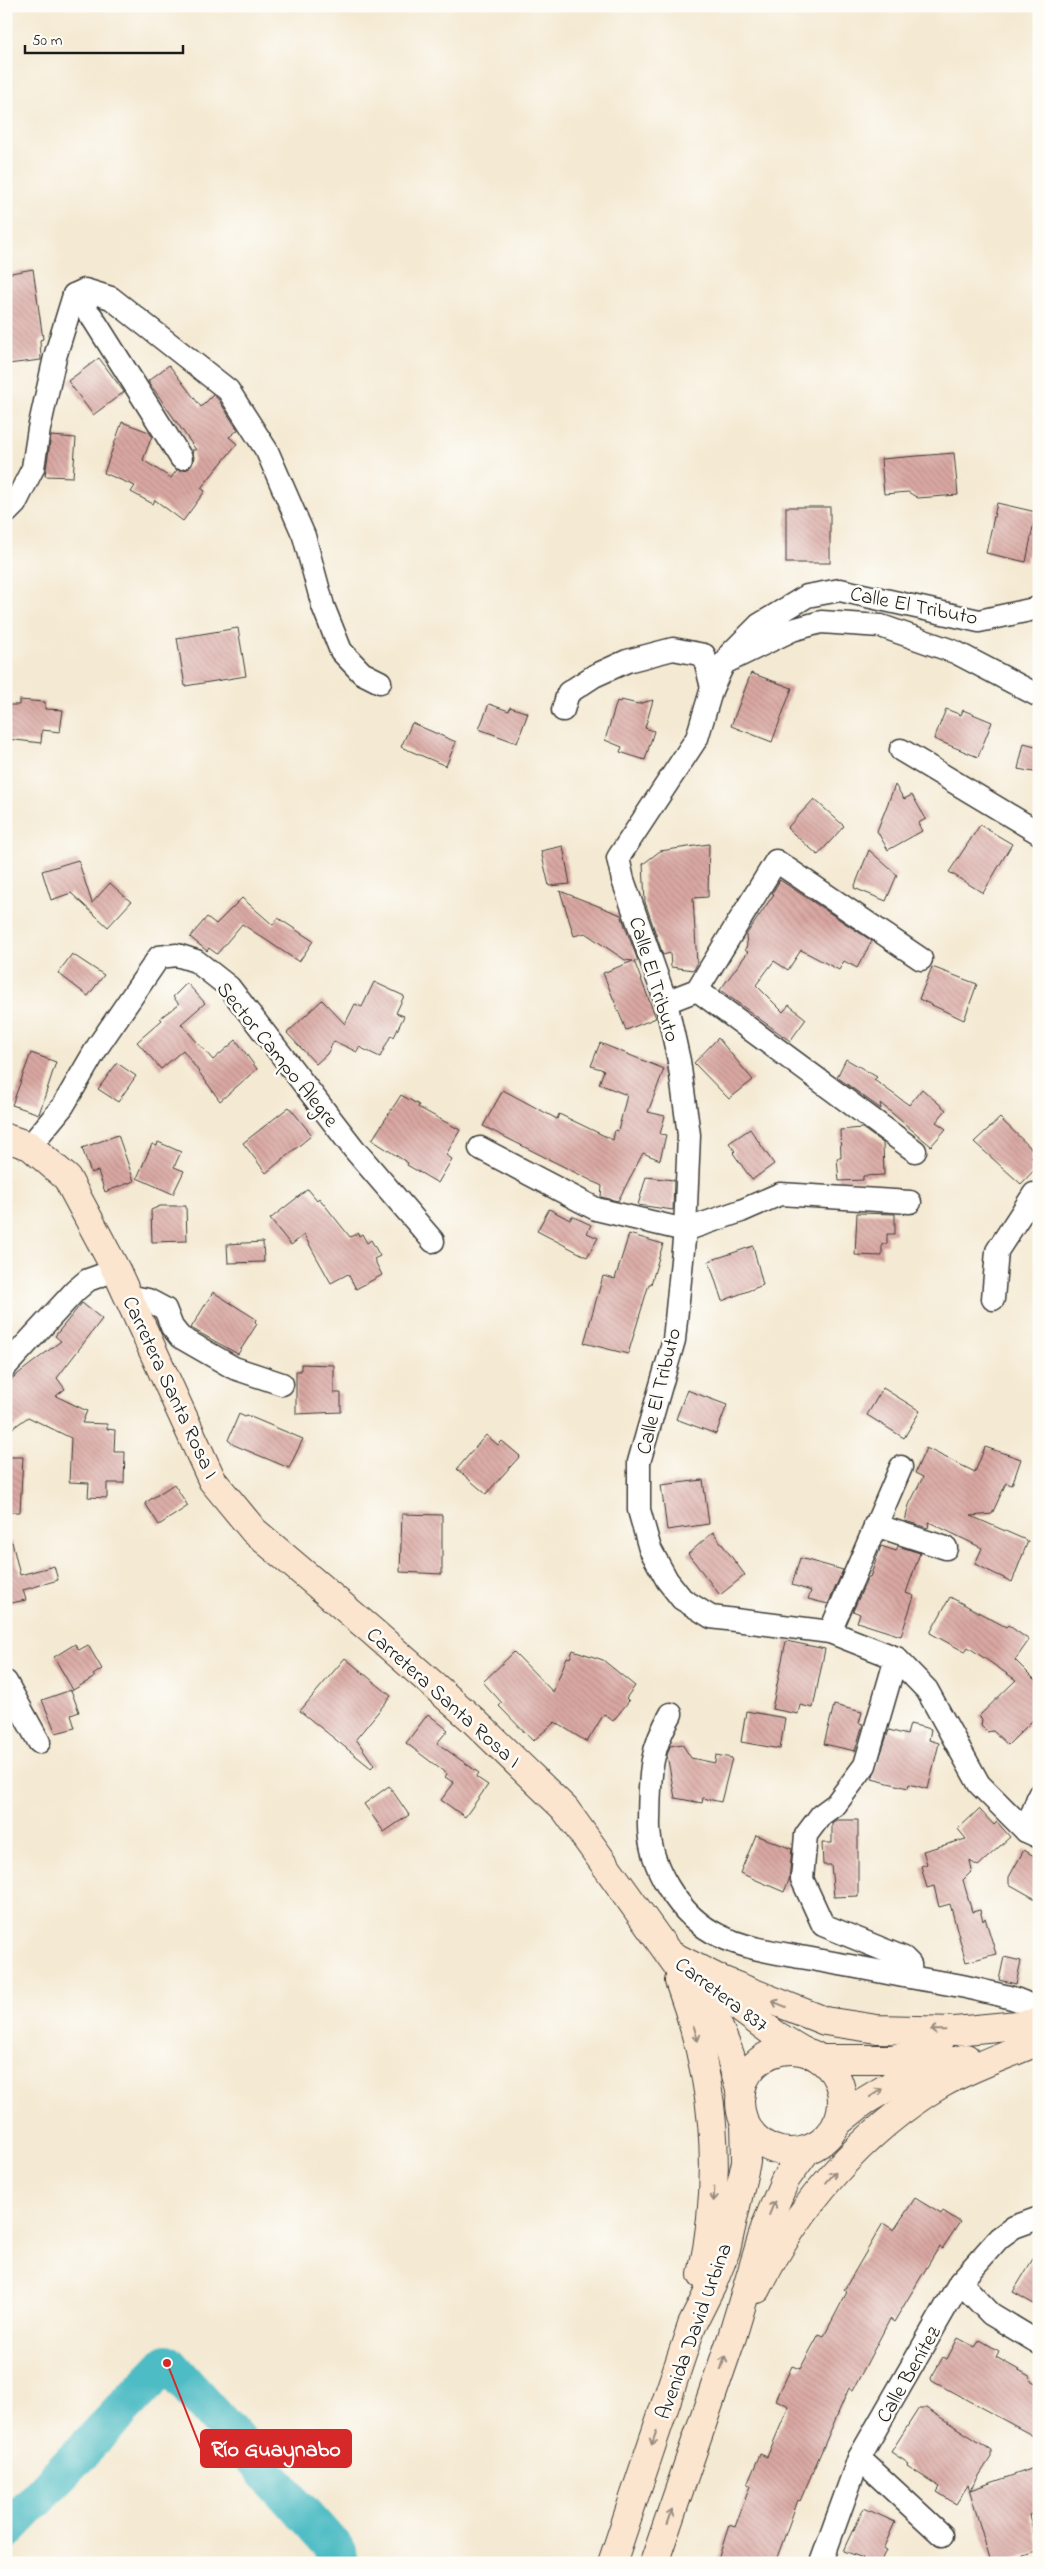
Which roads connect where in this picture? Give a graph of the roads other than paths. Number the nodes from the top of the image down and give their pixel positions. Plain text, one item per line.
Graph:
1 (74, 295) junction
2 (181, 458) dead end
3 (6, 513) edge
4 (1039, 608) edge
5 (724, 663) junction
6 (380, 682) dead end
7 (712, 688) junction
8 (1039, 696) edge
9 (563, 710) dead end
10 (901, 750) dead end
11 (1039, 833) edge
12 (921, 959) dead end
13 (697, 990) junction
14 (666, 1002) junction
15 (18, 1142) edge
16 (480, 1148) dead end
17 (915, 1151) dead end
18 (1039, 1194) edge
19 (910, 1202) dead end
20 (685, 1230) junction
21 (433, 1240) dead end
22 (116, 1270) junction
23 (128, 1296) junction
24 (993, 1299) dead end
25 (6, 1366) edge
26 (282, 1384) dead end
27 (901, 1467) dead end
28 (875, 1525) junction
29 (946, 1548) dead end
30 (830, 1632) junction
31 (896, 1658) junction
32 (6, 1682) edge
33 (671, 1714) dead end
34 (39, 1742) dead end
35 (1039, 1795) edge
36 (1032, 1834) edge
37 (670, 1954) junction
38 (911, 1977) junction
39 (1039, 2012) edge
40 (1039, 2023) edge
41 (1039, 2032) edge
42 (1039, 2036) edge
43 (1039, 2041) edge
44 (811, 2054) junction
45 (741, 2093) junction
46 (837, 2123) junction
47 (745, 2124) junction
48 (807, 2150) junction
49 (1039, 2218) edge
50 (960, 2282) junction
51 (692, 2325) junction
52 (732, 2337) junction
53 (1039, 2343) edge
54 (859, 2458) junction
55 (942, 2535) dead end
56 (612, 2563) edge
57 (654, 2563) edge
58 (821, 2563) edge

1 - 2 street
1 - 3 street
1 - 6 street
4 - 5 street, Calle El Tributo
5 - 7 street, Calle El Tributo
5 - 8 street, Calle El Tributo
7 - 9 street
7 - 14 street, Calle El Tributo
10 - 11 street
12 - 13 street
13 - 14 street
13 - 17 street
14 - 20 street, Calle El Tributo
15 - 21 street, Sector Campo Alegre
15 - 22 street, Carretera Santa Rosa I
16 - 20 street
18 - 24 street
19 - 20 street
20 - 30 street, Calle El Tributo
22 - 23 street, Carretera Santa Rosa I
22 - 25 street
23 - 26 street
23 - 37 street, Carretera Santa Rosa I
27 - 28 street
28 - 29 street
28 - 30 street
30 - 31 street, Calle El Tributo
31 - 36 street, Calle El Tributo
31 - 38 street
32 - 34 street
33 - 38 street
35 - 36 street
40 -> 37 street, Carretera Santa Rosa I
37 - 44 street, Carretera 837
37 - 45 street, Carretera 837
37 -> 51 street
38 - 39 street
41 - 44 street
46 -> 42 street
52 -> 43 street
44 - 45 street
44 - 46 street
45 - 47 street
46 - 48 street
47 - 48 street
47 - 51 street, Avenida David Urbina
52 -> 48 street, Avenida David Urbina
49 - 50 street, Calle Benítez
50 - 53 street
50 - 54 street, Calle Benítez
51 -> 56 street, Avenida David Urbina
57 -> 52 street, Avenida David Urbina
54 - 55 street
54 - 58 street, Calle Benítez

